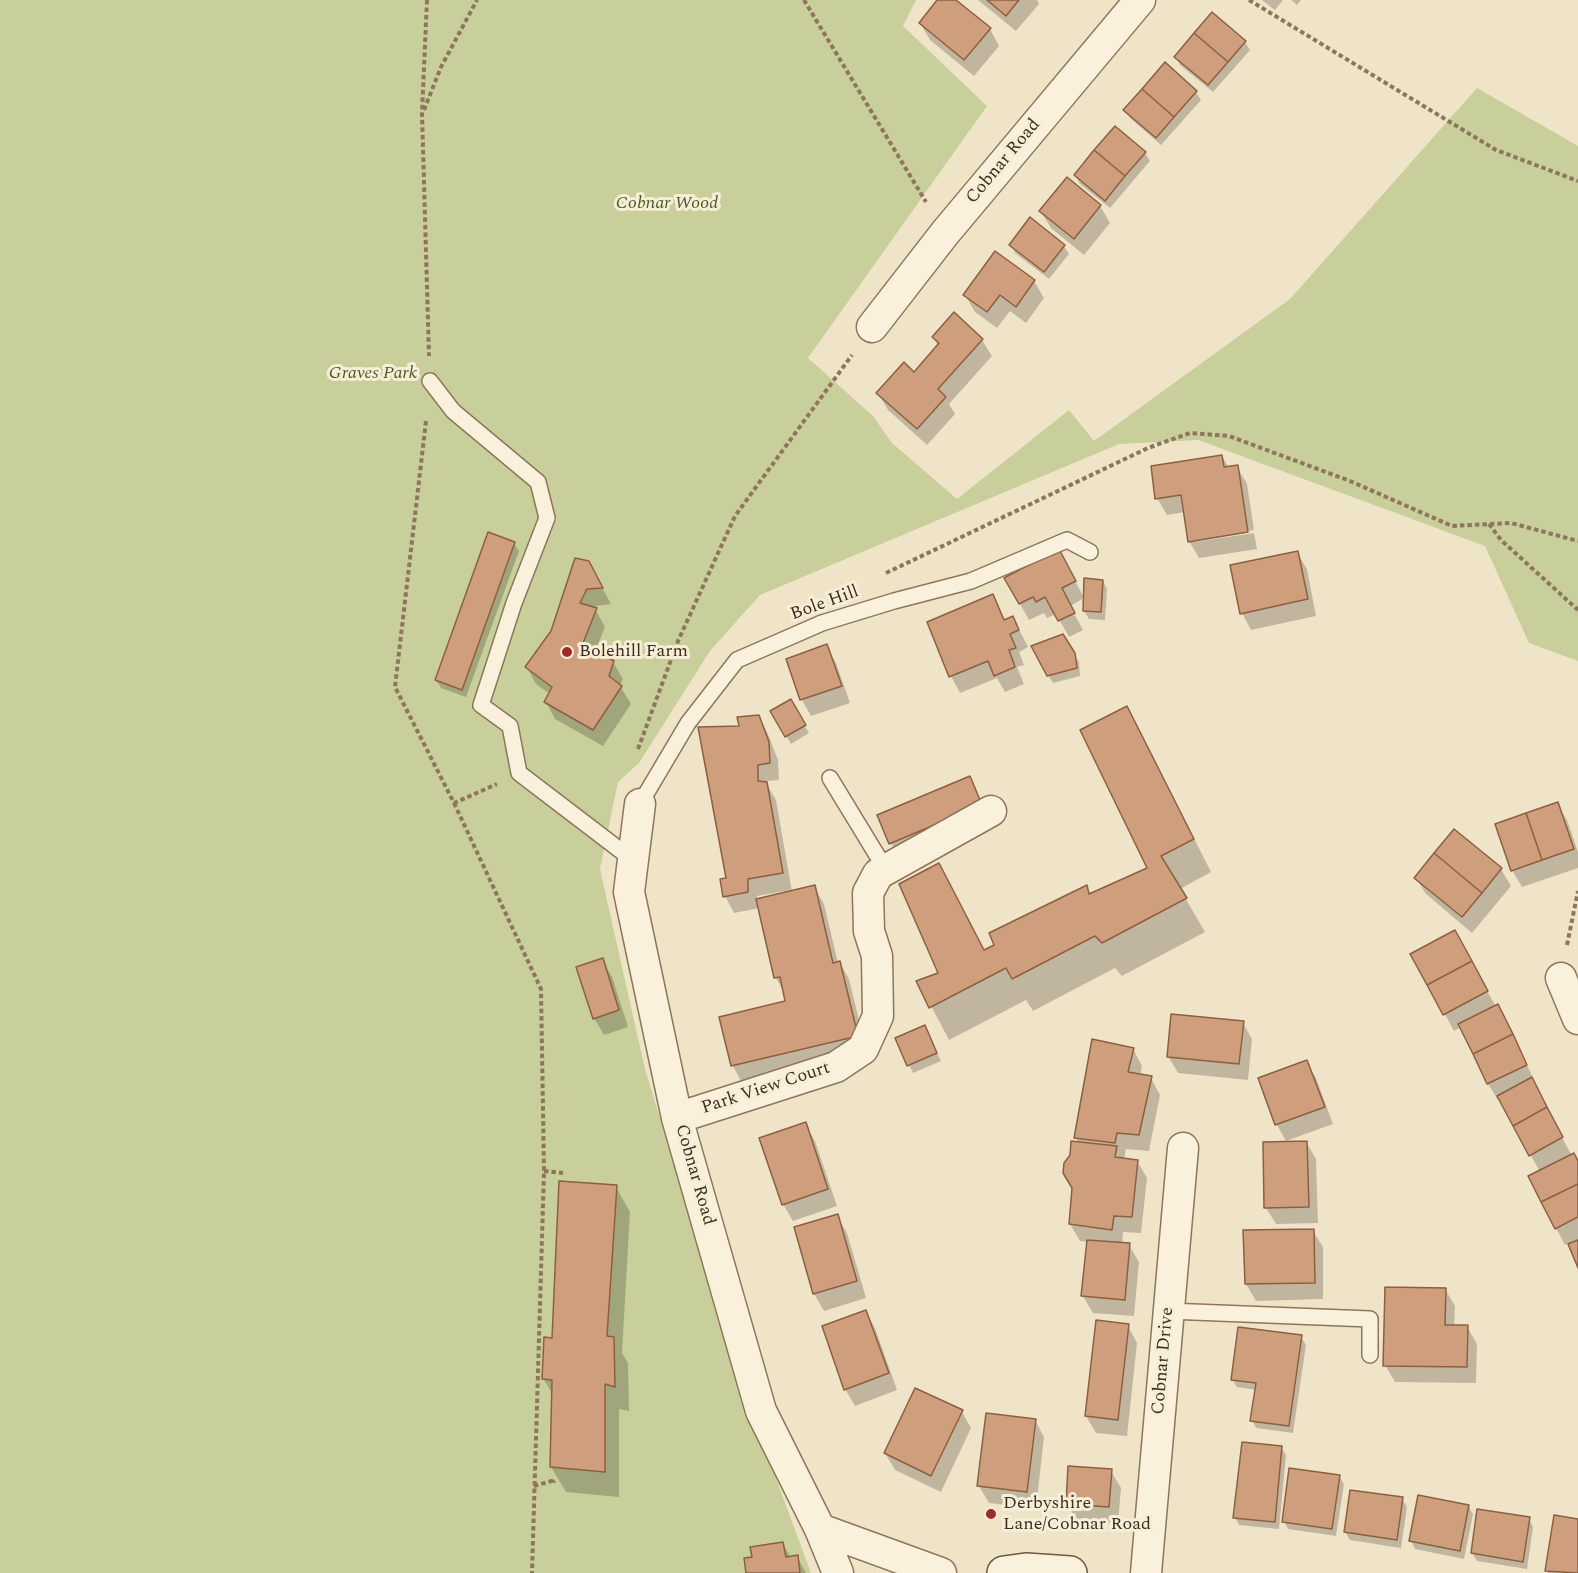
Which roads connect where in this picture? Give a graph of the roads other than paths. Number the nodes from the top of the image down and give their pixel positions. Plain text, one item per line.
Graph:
1 (1140, 0) edge
2 (872, 327) road end
3 (430, 381) road end
4 (1090, 552) dead end
5 (830, 778) dead end
6 (640, 804) joint
7 (991, 811) dead end
8 (633, 860) junction
9 (886, 870) junction
10 (1561, 978) road end
11 (1578, 1019) edge
12 (677, 1118) junction
13 (1183, 1148) dead end
14 (1168, 1311) junction
15 (1370, 1355) dead end
16 (820, 1529) junction
17 (838, 1573) edge
18 (941, 1573) edge
19 (1004, 1573) edge
20 (1070, 1573) edge
21 (1146, 1573) edge

1 - 2 street, Cobnar Road
3 - 8 lane
4 - 6 lane, Bole Hill
5 - 9 lane
6 - 8 street, Cobnar Road
7 - 9 street, Park View Court
8 - 12 street, Cobnar Road
9 - 12 street, Park View Court
10 - 11 street
12 - 16 street, Cobnar Road
13 - 14 street, Cobnar Drive
14 - 15 lane
14 - 21 street, Cobnar Drive
16 - 17 street, Cobnar Road
16 - 18 street
19 - 20 street

